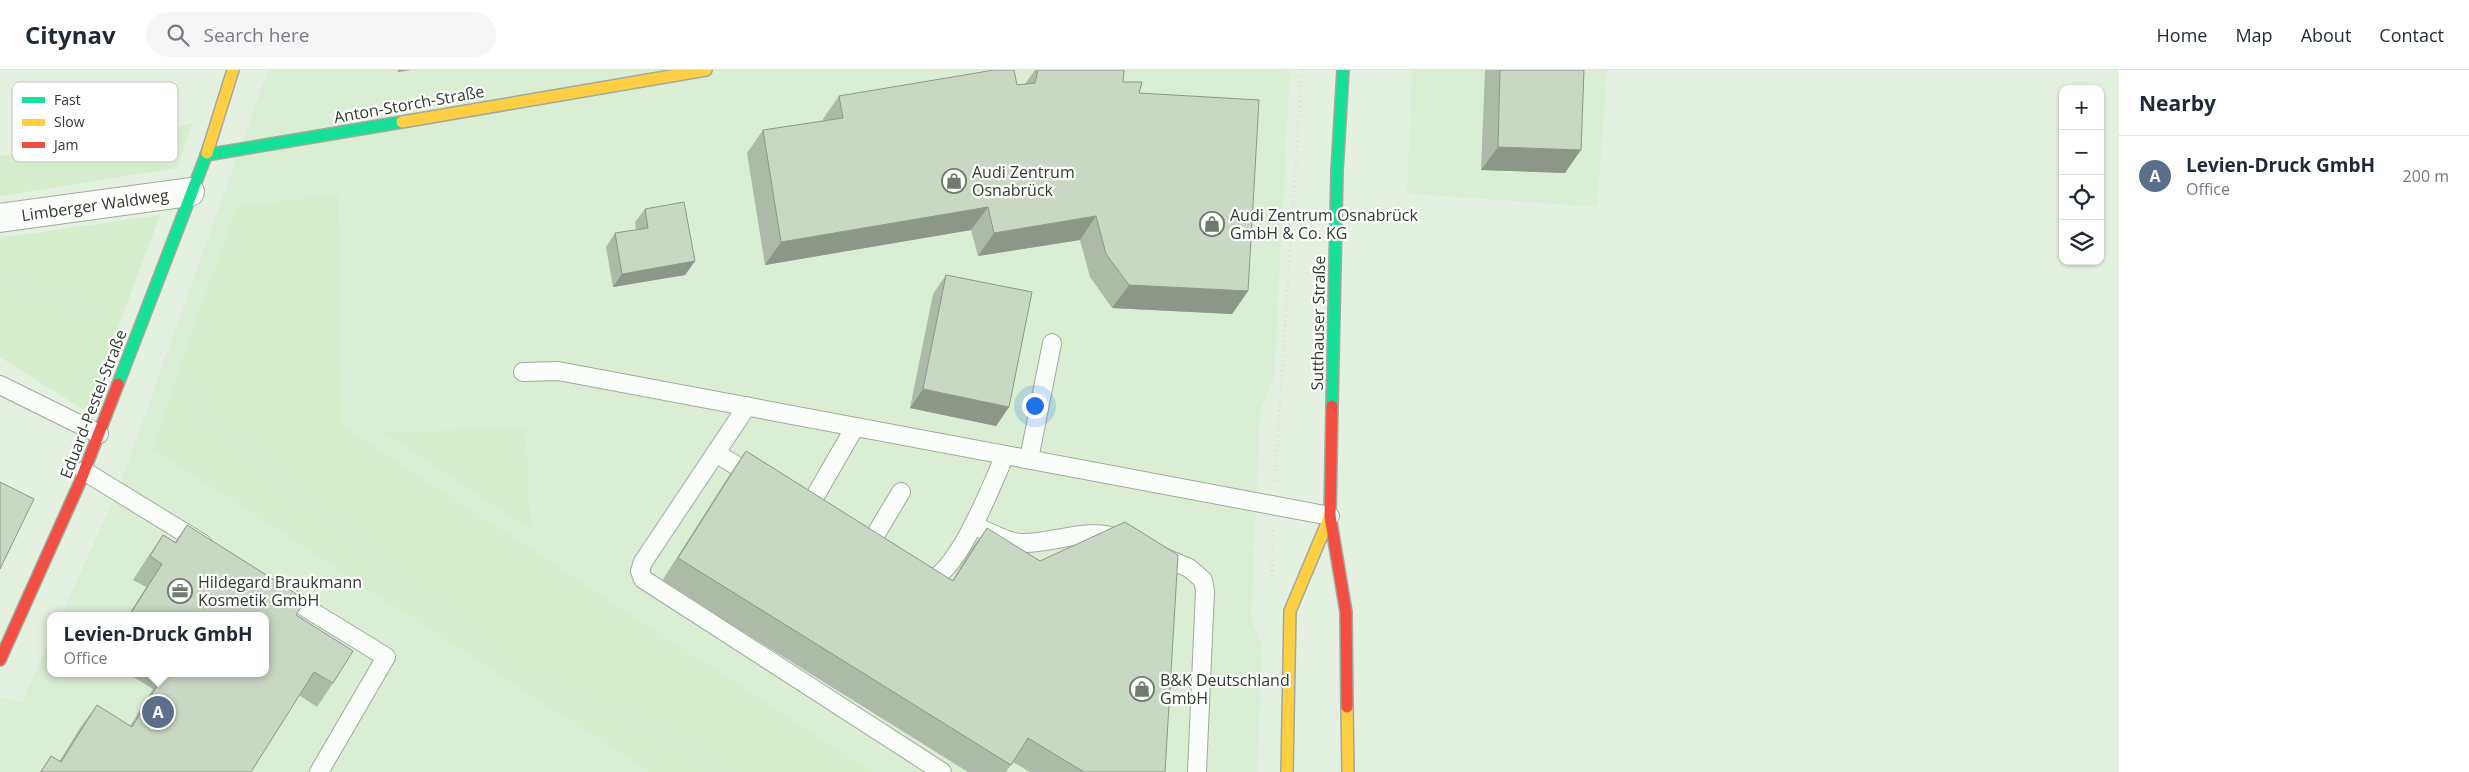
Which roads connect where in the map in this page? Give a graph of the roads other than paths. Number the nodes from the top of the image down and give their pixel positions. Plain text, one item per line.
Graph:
1 (233, 70) edge
2 (706, 70) edge
3 (1343, 70) edge
4 (671, 73) edge
5 (206, 155) junction
6 (190, 192) junction
7 (0, 218) edge
8 (1052, 342) dead end
9 (524, 372) dead end
10 (0, 384) edge
11 (747, 406) junction
12 (855, 426) junction
13 (99, 434) junction
14 (716, 453) junction
15 (1005, 455) junction
16 (1029, 459) junction
17 (84, 471) junction
18 (774, 489) edge
19 (901, 492) dead end
20 (790, 500) edge
21 (806, 510) junction
22 (1330, 516) junction
23 (822, 520) edge
24 (973, 525) junction
25 (852, 539) edge
26 (867, 549) junction
27 (218, 554) edge
28 (883, 559) edge
29 (907, 574) edge
30 (268, 585) edge
31 (0, 660) edge
32 (319, 772) edge
33 (942, 772) edge
34 (1197, 772) edge
35 (1287, 772) edge
36 (1348, 772) edge

1 - 5 street
2 - 4 street, Anton-Storch-Straße
3 - 22 street, Sutthauser Straße
4 - 5 street, Anton-Storch-Straße
5 - 6 street, Eduard-Pestel-Straße
6 - 7 street, Limberger Waldweg
6 - 13 street, Eduard-Pestel-Straße
8 - 16 lane
9 - 11 lane
10 - 13 lane
11 - 12 lane
11 - 14 lane
12 - 15 lane
12 - 21 lane
13 - 17 street, Eduard-Pestel-Straße
14 - 18 lane
14 - 33 lane
15 - 16 lane
15 - 24 lane
16 - 22 lane
17 - 27 lane
17 - 31 street, Eduard-Pestel-Straße
19 - 26 lane
20 - 21 lane
21 - 23 lane
22 - 35 street, Sutthauser Straße
22 - 36 street, Sutthauser Straße
24 - 29 lane
24 - 34 lane
25 - 26 lane
26 - 28 lane
30 - 32 lane

